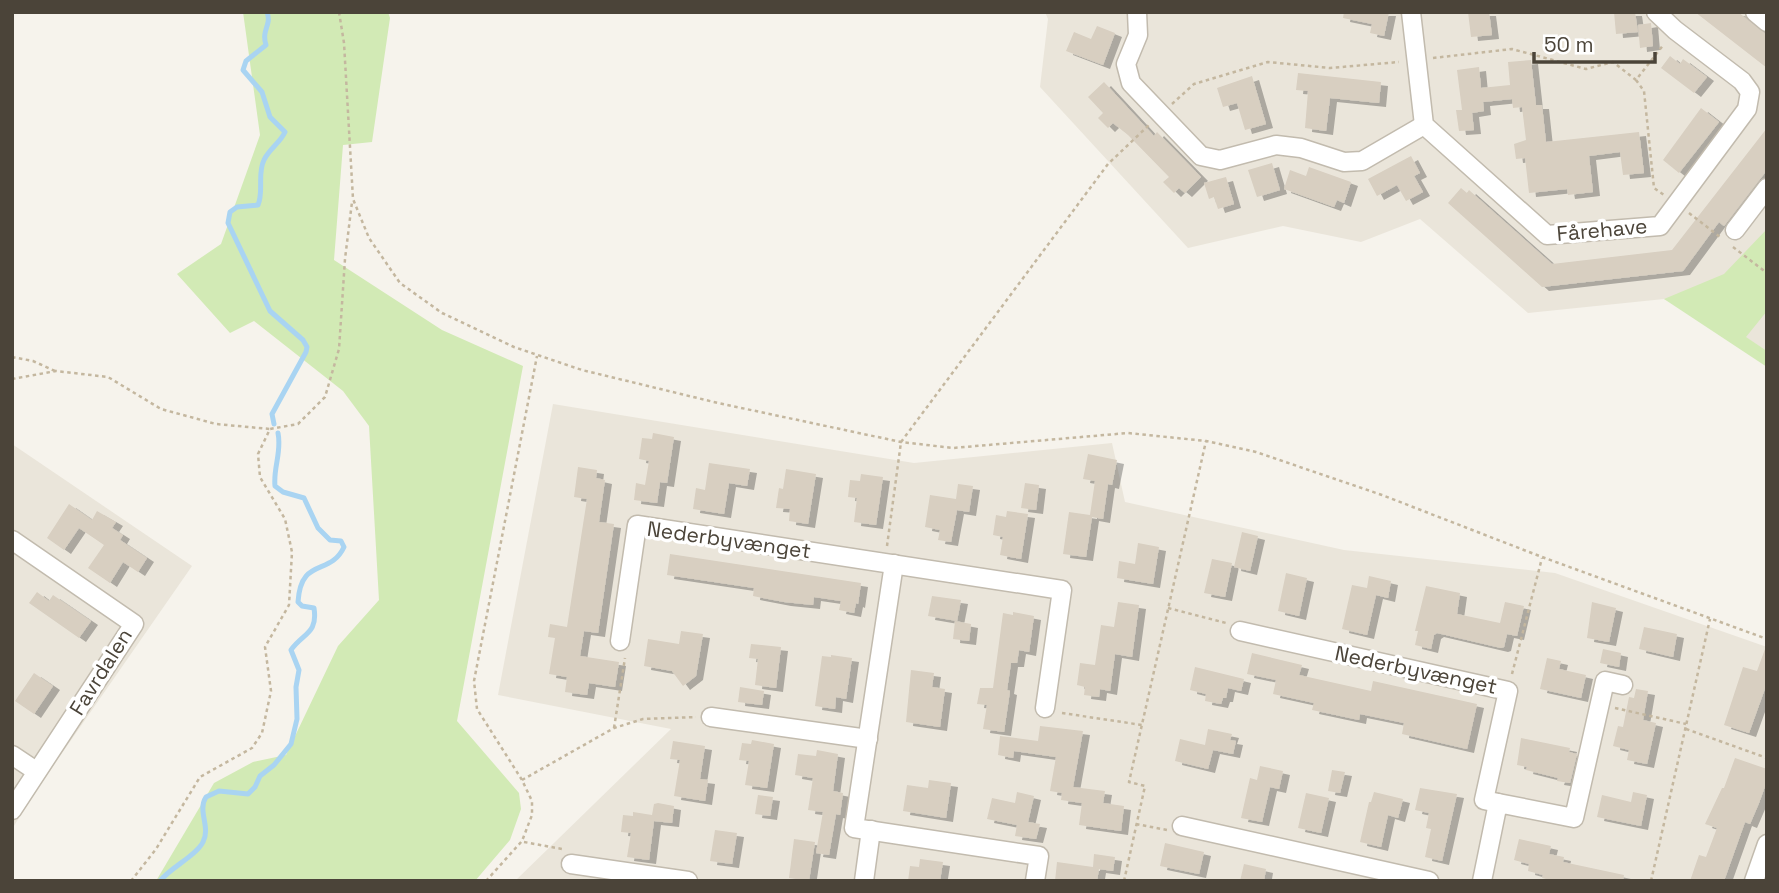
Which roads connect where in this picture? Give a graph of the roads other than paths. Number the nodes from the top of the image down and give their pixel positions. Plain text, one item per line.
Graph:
1 (1137, 12) edge
2 (1411, 12) edge
3 (1656, 12) edge
4 (1755, 12) edge
5 (1767, 22) edge
6 (1758, 91) edge
7 (1424, 125) junction
8 (1767, 188) edge
9 (1735, 230) dead end
10 (12, 540) edge
11 (889, 563) junction
12 (1240, 631) road end
13 (620, 641) road end
14 (1623, 685) dead end
15 (1045, 708) road end
16 (711, 717) road end
17 (868, 739) junction
18 (12, 755) edge
19 (36, 771) junction
20 (1499, 803) junction
21 (12, 810) edge
22 (1182, 826) road end
23 (871, 830) junction
24 (1766, 849) edge
25 (570, 864) road end
26 (688, 881) edge
27 (864, 881) edge
28 (1035, 881) edge
29 (1429, 881) edge
30 (1482, 881) edge
31 (1754, 881) edge

1 - 7 street
2 - 7 street
3 - 6 street, Fårehave
4 - 5 street
6 - 7 street, Fårehave
8 - 9 street
10 - 19 street, Favrdalen
11 - 13 street, Nederbyvænget
11 - 15 street, Nederbyvænget
11 - 17 street
12 - 20 street, Nederbyvænget
14 - 20 street
16 - 17 street
17 - 23 street
18 - 19 street
19 - 21 street, Favrdalen
20 - 30 street
22 - 29 street
23 - 27 street
23 - 28 street
24 - 31 street
25 - 26 street

